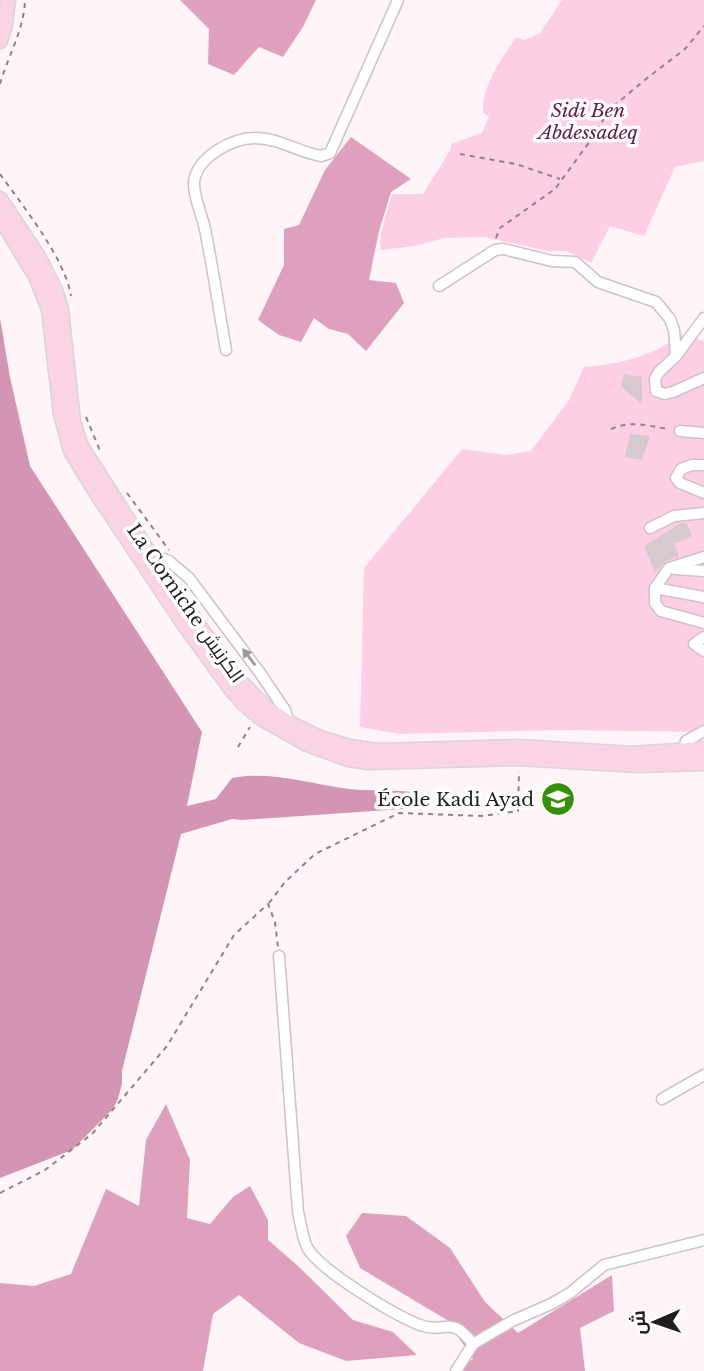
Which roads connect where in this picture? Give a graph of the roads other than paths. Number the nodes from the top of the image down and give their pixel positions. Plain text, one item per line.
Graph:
1 (8, 0) edge
2 (398, 0) edge
3 (0, 41) edge
4 (0, 199) edge
5 (0, 217) edge
6 (439, 286) dead end
7 (704, 318) edge
8 (226, 350) dead end
9 (676, 356) junction
10 (704, 378) edge
11 (680, 431) road end
12 (704, 433) edge
13 (704, 466) edge
14 (704, 493) edge
15 (704, 513) edge
16 (650, 528) dead end
17 (149, 553) junction
18 (704, 557) edge
19 (669, 568) junction
20 (704, 571) edge
21 (655, 588) junction
22 (704, 597) edge
23 (704, 622) edge
24 (704, 637) edge
25 (704, 651) edge
26 (289, 723) junction
27 (704, 731) edge
28 (704, 749) edge
29 (682, 757) junction
30 (704, 763) edge
31 (279, 956) road end
32 (704, 1075) edge
33 (662, 1099) dead end
34 (703, 1244) edge
35 (472, 1344) junction
36 (456, 1371) edge

1 - 3 main road
2 - 8 street
4 - 17 main road, La Corniche الكرنيش
5 - 29 main road, La Corniche الكرنيش
6 - 9 street
7 - 9 street
9 - 10 street
11 - 12 street
13 - 14 street
15 - 16 street
17 - 26 main road, La Corniche الكرنيش
26 -> 17 street
18 - 19 street
19 - 20 street
19 - 21 street
21 - 22 street
21 - 23 street
24 - 25 street
26 - 29 main road, La Corniche الكرنيش
27 - 29 street
28 - 29 main road, La Corniche الكرنيش
29 - 30 main road, La Corniche الكرنيش
31 - 35 street
32 - 33 street
34 - 35 street
35 - 36 street

